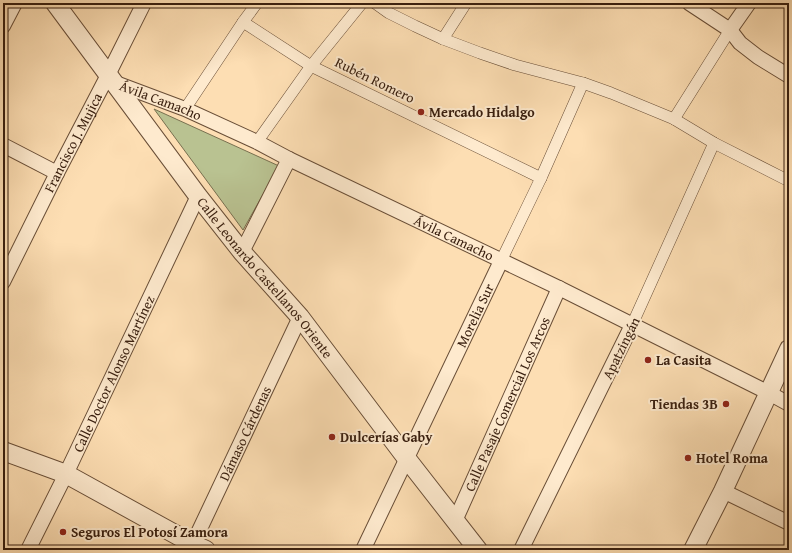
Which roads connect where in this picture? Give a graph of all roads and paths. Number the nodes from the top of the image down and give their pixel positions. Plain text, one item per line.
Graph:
1 (14, 3) edge
2 (55, 3) edge
3 (144, 3) edge
4 (257, 3) edge
5 (362, 3) edge
6 (374, 3) edge
7 (466, 3) edge
8 (689, 3) edge
9 (749, 3) edge
10 (243, 22) junction
11 (3, 26) edge
12 (730, 30) junction
13 (443, 39) junction
14 (311, 66) junction
15 (789, 76) edge
16 (110, 78) junction
17 (582, 83) junction
18 (185, 109) junction
19 (674, 119) junction
20 (256, 142) junction
21 (714, 142) junction
22 (3, 145) edge
23 (289, 159) junction
24 (57, 173) junction
25 (540, 178) junction
26 (789, 181) edge
27 (198, 196) junction
28 (242, 252) junction
29 (501, 261) junction
30 (3, 282) edge
31 (559, 288) junction
32 (300, 317) junction
33 (632, 324) junction
34 (789, 349) edge
35 (769, 393) junction
36 (789, 404) edge
37 (3, 451) edge
38 (407, 459) junction
39 (66, 474) junction
40 (723, 492) junction
41 (455, 521) junction
42 (789, 523) edge
43 (197, 548) edge
44 (28, 550) edge
45 (363, 550) edge
46 (478, 550) edge
47 (521, 550) edge
48 (693, 550) edge

1 - 11 street
2 - 16 street, Calle Leonardo Castellanos Oriente
3 - 16 street, Francisco J. Mujica
4 - 10 street
5 - 14 street
6 - 13 street
7 - 13 street
8 - 12 street
9 - 12 street
10 - 14 street, Rubén Romero
10 - 18 street
12 - 15 street
12 - 19 street
13 - 17 street
14 - 20 street
14 - 25 street, Rubén Romero
16 - 18 street, Ávila Camacho
16 - 24 street, Francisco J. Mujica
16 - 27 street, Calle Leonardo Castellanos Oriente
17 - 19 street
17 - 25 street, Morelia Sur
18 - 20 street, Ávila Camacho
19 - 21 street
20 - 23 street, Ávila Camacho
21 - 26 street
21 - 33 street, Apatzingán
22 - 24 street
23 - 28 street
23 - 29 street, Ávila Camacho
24 - 30 street, Francisco J. Mujica
25 - 29 street, Morelia Sur
27 - 28 street, Calle Leonardo Castellanos Oriente
27 - 39 street, Calle Doctor Alonso Martínez
28 - 32 street, Calle Leonardo Castellanos Oriente
29 - 31 street, Ávila Camacho
29 - 38 street, Morelia Sur
31 - 33 street, Ávila Camacho
31 - 41 street, Calle Pasaje Comercial Los Arcos
32 - 38 street, Calle Leonardo Castellanos Oriente
32 - 43 street, Dámaso Cárdenas
33 - 35 street, Ávila Camacho
33 - 47 street, Apatzingán
34 - 35 street
35 - 36 street, Ávila Camacho
35 - 40 street
37 - 39 street
38 - 41 street, Calle Leonardo Castellanos Oriente
38 - 45 street, Morelia Sur
39 - 43 street
39 - 44 street, Calle Doctor Alonso Martínez
40 - 42 street
40 - 48 street
41 - 46 street, Calle Leonardo Castellanos Oriente

